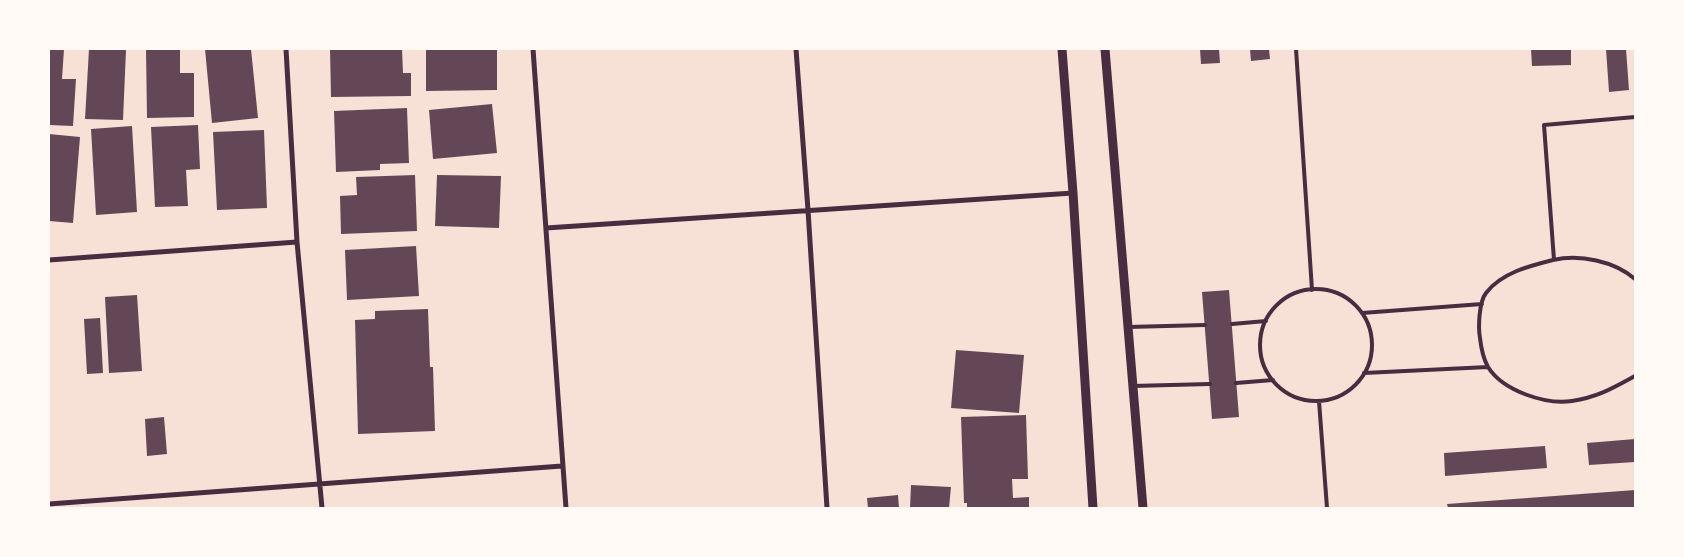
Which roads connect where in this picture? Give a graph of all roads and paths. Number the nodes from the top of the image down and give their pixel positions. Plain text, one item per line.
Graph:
1 (286, 49) edge
2 (533, 49) edge
3 (796, 49) edge
4 (1062, 49) edge
5 (1105, 49) edge
6 (1296, 49) edge
7 (1635, 117) edge
8 (1073, 193) junction
9 (808, 210) junction
10 (546, 228) junction
11 (297, 242) junction
12 (49, 260) edge
13 (1554, 260) junction
14 (1635, 279) edge
15 (1312, 290) junction
16 (1482, 304) junction
17 (1362, 313) junction
18 (1266, 321) junction
19 (1232, 324) dead end
20 (1205, 325) dead end
21 (1128, 327) junction
22 (1488, 367) junction
23 (1364, 374) junction
24 (1635, 376) edge
25 (1273, 380) junction
26 (1236, 383) dead end
27 (1210, 384) dead end
28 (1132, 386) junction
29 (1319, 401) junction
30 (562, 466) junction
31 (320, 484) junction
32 (49, 504) edge
33 (322, 508) edge
34 (566, 508) edge
35 (827, 508) edge
36 (1093, 508) edge
37 (1143, 508) edge
38 (1327, 508) edge

1 - 11 street
2 - 10 street
3 - 9 street
4 - 8 street
5 - 21 street
6 - 15 lane
7 - 13 lane
8 - 9 street
8 - 36 street
9 - 10 street
9 - 35 street
10 - 30 street
11 - 12 street
11 - 31 street
13 - 14 lane
13 - 16 lane
15 - 17 lane
15 - 18 lane
16 - 17 lane
16 - 22 lane
17 - 23 lane
18 - 19 lane
18 - 25 lane
20 - 21 lane
21 - 28 street
22 - 23 lane
22 - 24 lane
23 - 29 lane
25 - 26 lane
25 - 29 lane
27 - 28 lane
28 - 37 street
29 - 38 lane
30 - 31 street
30 - 34 street
31 - 32 street
31 - 33 street

